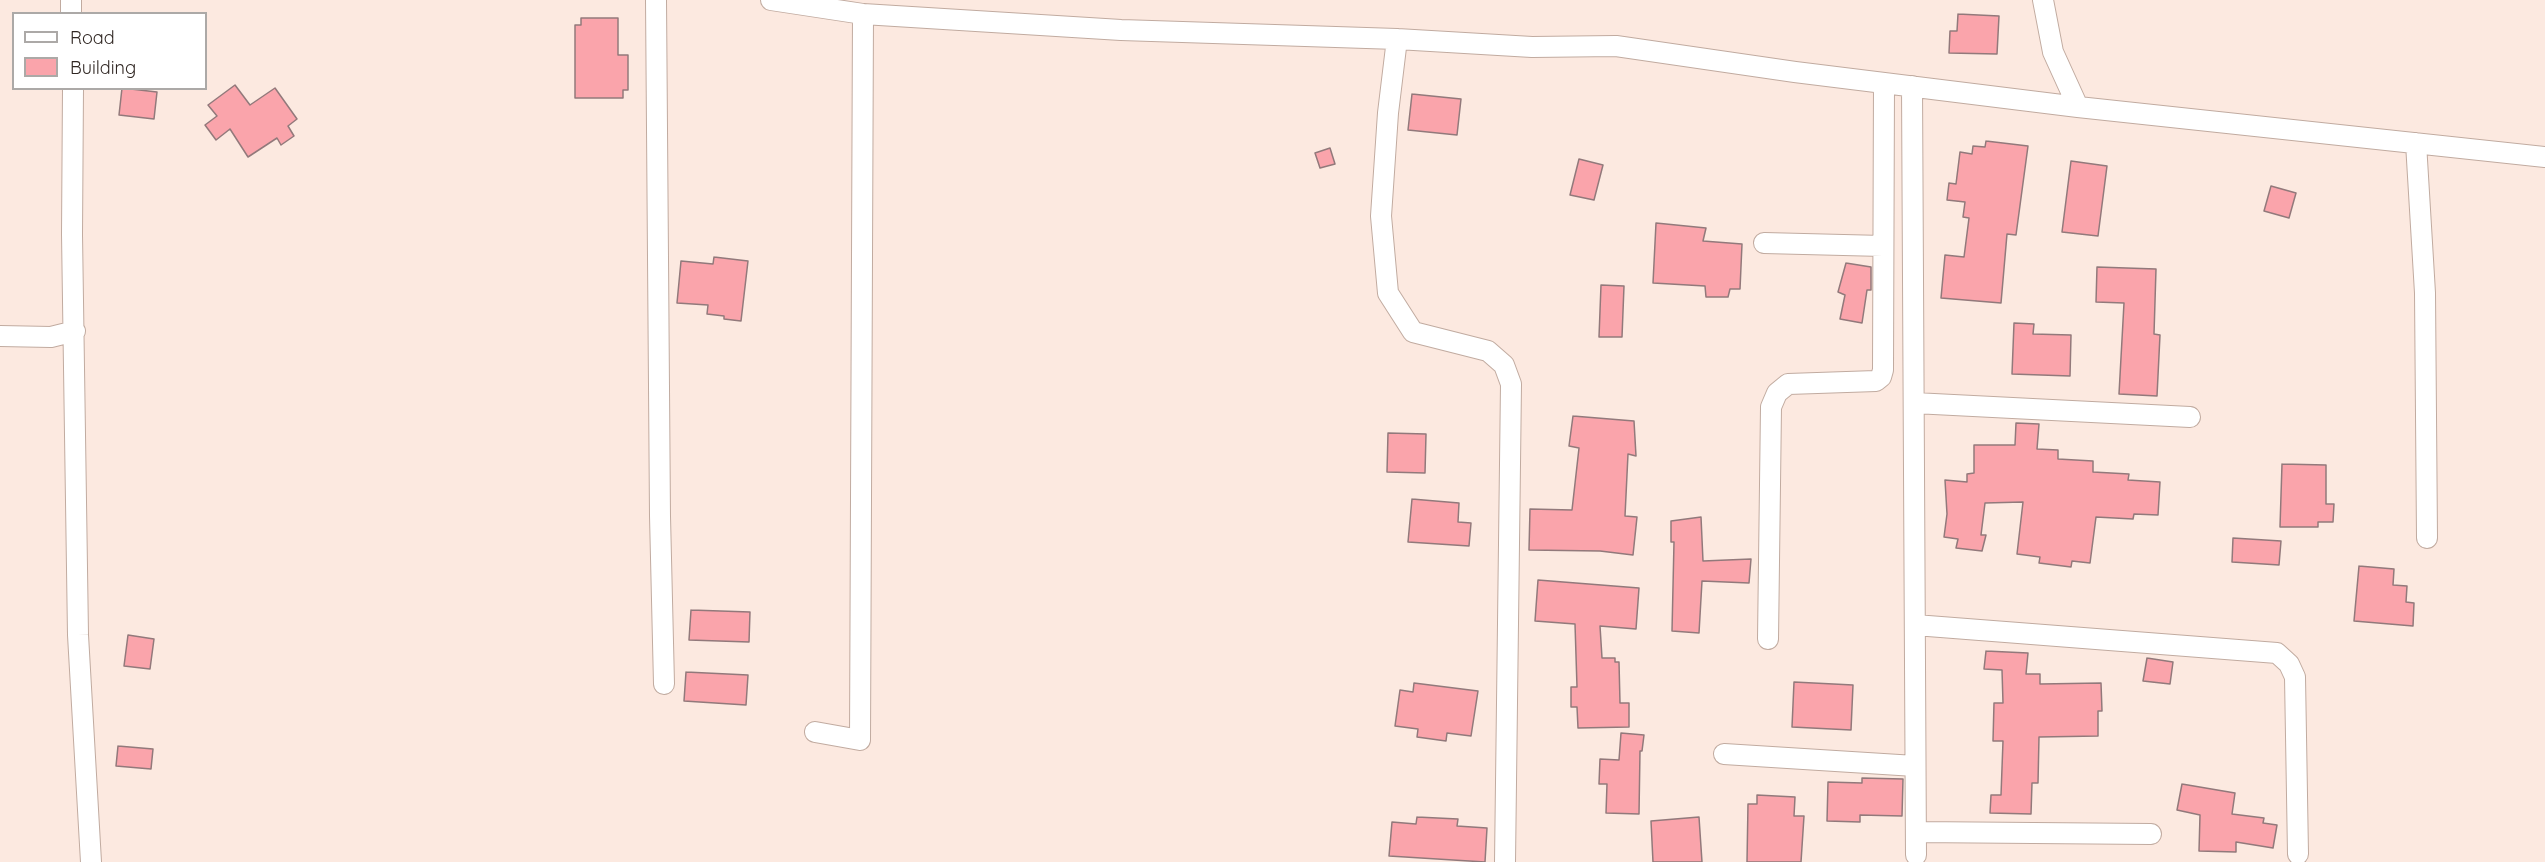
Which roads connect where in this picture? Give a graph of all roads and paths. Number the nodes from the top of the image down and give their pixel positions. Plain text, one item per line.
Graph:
1 (656, 0) edge
2 (771, 0) edge
3 (2043, 0) edge
4 (863, 14) junction
5 (1397, 39) junction
6 (1884, 83) junction
7 (1912, 86) junction
8 (74, 90) edge
9 (2078, 107) junction
10 (2416, 143) junction
11 (2545, 157) edge
12 (1764, 243) dead end
13 (1883, 246) junction
14 (75, 331) junction
15 (0, 336) edge
16 (1914, 403) junction
17 (2190, 417) dead end
18 (2427, 538) dead end
19 (1915, 625) junction
20 (1768, 639) dead end
21 (664, 684) dead end
22 (815, 732) dead end
23 (1724, 754) dead end
24 (1916, 766) junction
25 (1916, 832) junction
26 (2151, 834) dead end
27 (2298, 854) dead end
28 (1916, 855) dead end
29 (91, 862) edge
30 (1505, 862) edge

1 - 21 street
2 - 4 street
3 - 9 street
4 - 5 street
4 - 22 street
5 - 6 street
5 - 30 street
6 - 7 street
6 - 13 street
7 - 9 street
7 - 16 street
8 - 14 street
9 - 10 street
10 - 11 street
10 - 18 street
12 - 13 street
13 - 20 street
14 - 15 street
14 - 29 street
16 - 17 street
16 - 19 street
19 - 24 street
19 - 27 street
23 - 24 street
24 - 25 street
25 - 26 street
25 - 28 street

